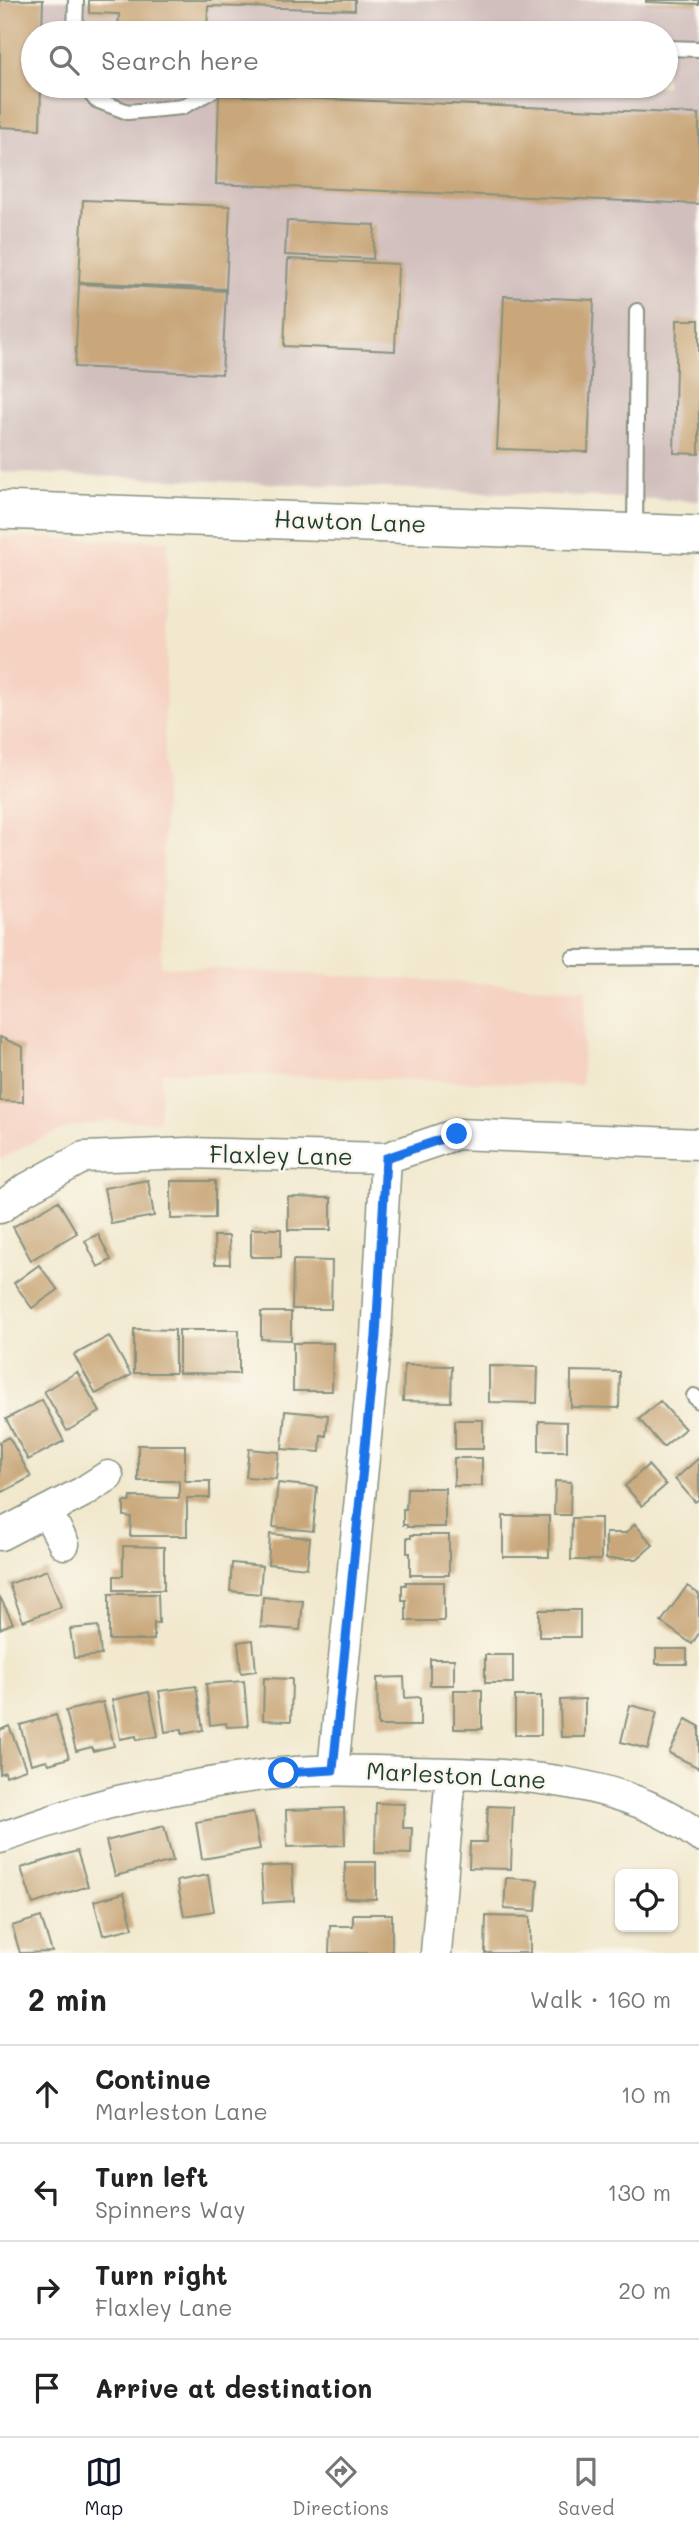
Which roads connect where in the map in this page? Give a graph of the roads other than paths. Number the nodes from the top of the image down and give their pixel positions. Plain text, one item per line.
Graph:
1 (76, 0) edge
2 (75, 21) edge
3 (678, 48) edge
4 (699, 48) edge
5 (94, 98) edge
6 (199, 98) edge
7 (637, 311) dead end
8 (0, 510) edge
9 (635, 532) junction
10 (699, 535) edge
11 (699, 957) edge
12 (573, 958) dead end
13 (699, 1144) edge
14 (386, 1158) junction
15 (0, 1208) edge
16 (108, 1476) dead end
17 (47, 1512) junction
18 (0, 1535) edge
19 (64, 1544) dead end
20 (333, 1770) junction
21 (451, 1773) junction
22 (699, 1836) edge
23 (0, 1838) edge
24 (436, 1953) edge

1 - 2 lane
3 - 4 lane
5 - 6 lane
7 - 9 lane
8 - 9 street, Hawton Lane
9 - 10 street, Hawton Lane
11 - 12 lane
13 - 14 street, Flaxley Lane
14 - 15 street, Flaxley Lane
14 - 20 street
16 - 17 street
17 - 18 street
17 - 19 street
20 - 21 street, Marleston Lane
20 - 23 street, Marleston Lane
21 - 22 street, Marleston Lane
21 - 24 street

